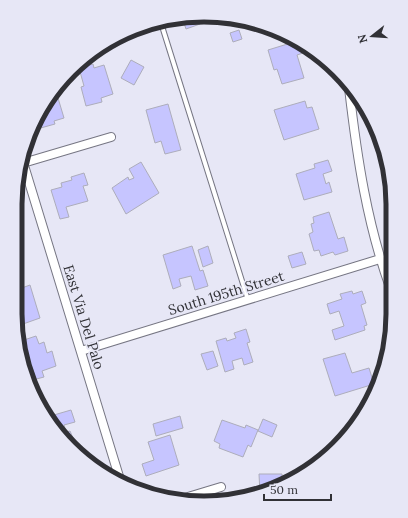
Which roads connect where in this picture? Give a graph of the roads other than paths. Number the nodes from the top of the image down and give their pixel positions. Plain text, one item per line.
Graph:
1 (162, 27) edge
2 (350, 96) edge
3 (111, 137) dead end
4 (27, 160) edge
5 (25, 170) edge
6 (380, 259) junction
7 (386, 276) edge
8 (248, 300) junction
9 (81, 351) junction
10 (118, 474) edge
11 (221, 487) dead end
12 (192, 496) edge

1 - 8 lane
2 - 6 street
3 - 4 street
5 - 9 street, East Via Del Palo
6 - 7 street
6 - 8 street, South 195th Street
8 - 9 street, South 195th Street
9 - 10 street, East Via Del Palo
11 - 12 street

